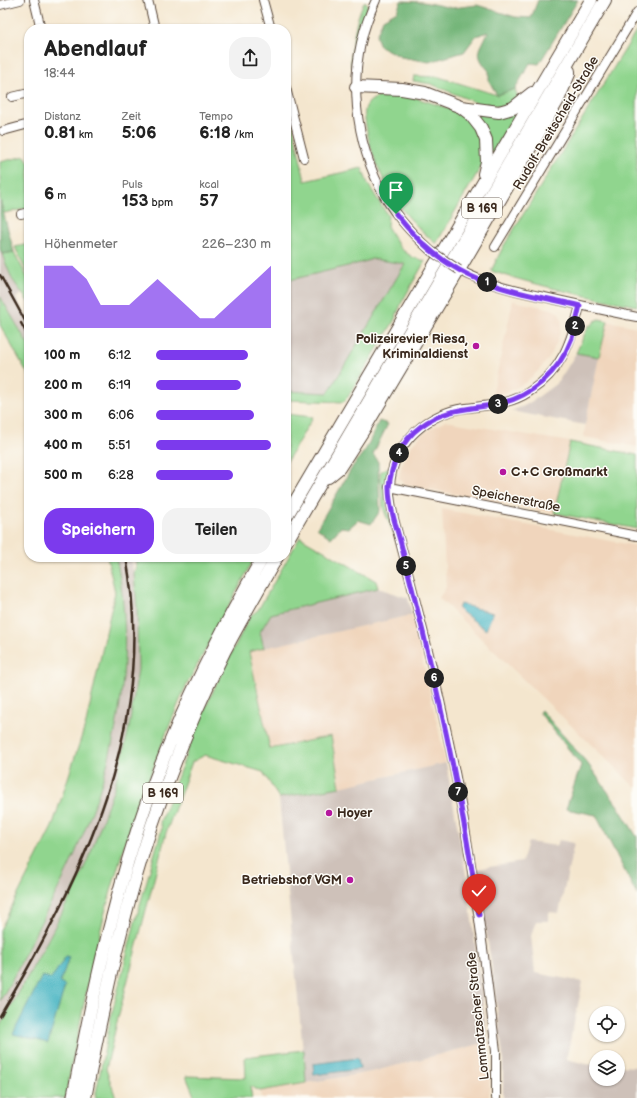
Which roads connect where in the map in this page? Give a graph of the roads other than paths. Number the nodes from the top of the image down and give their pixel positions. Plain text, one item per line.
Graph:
1 (20, 0) edge
2 (34, 0) edge
3 (148, 0) edge
4 (263, 0) edge
5 (376, 0) edge
6 (591, 0) edge
7 (605, 0) edge
8 (0, 5) edge
9 (637, 12) edge
10 (40, 24) edge
11 (154, 24) edge
12 (270, 24) edge
13 (568, 63) junction
14 (540, 86) junction
15 (356, 87) junction
16 (24, 94) edge
17 (12, 98) dead end
18 (461, 106) junction
19 (291, 107) edge
20 (24, 125) edge
21 (3, 131) dead end
22 (304, 158) dead end
23 (483, 182) junction
24 (495, 247) dead end
25 (459, 270) junction
26 (580, 306) junction
27 (637, 317) edge
28 (320, 483) junction
29 (389, 488) junction
30 (291, 508) edge
31 (291, 533) edge
32 (637, 536) edge
33 (260, 562) edge
34 (274, 562) edge
35 (73, 1098) edge
36 (85, 1098) edge
37 (496, 1098) edge

1 - 8 street
2 - 10 street
3 - 11 street
4 - 12 street
5 - 15 street
6 - 14 highway, B 169
7 - 13 highway, B 169
9 - 24 street, Rudolf-Breitscheid-Straße
13 - 25 highway
13 - 28 highway, B 169
14 - 18 highway
14 - 23 highway, B 169
15 - 18 highway
15 - 25 street, bridge
16 - 17 street
18 - 23 highway
19 - 22 street
20 - 21 street
23 - 30 highway, B 169
25 - 26 street
25 - 28 highway
26 - 27 street
26 - 29 street, Lommatzscher Straße
28 - 31 highway, B 169
29 - 32 street, Speicherstraße
29 - 37 street, Lommatzscher Straße
33 - 35 highway, B 169
34 - 36 highway, B 169

